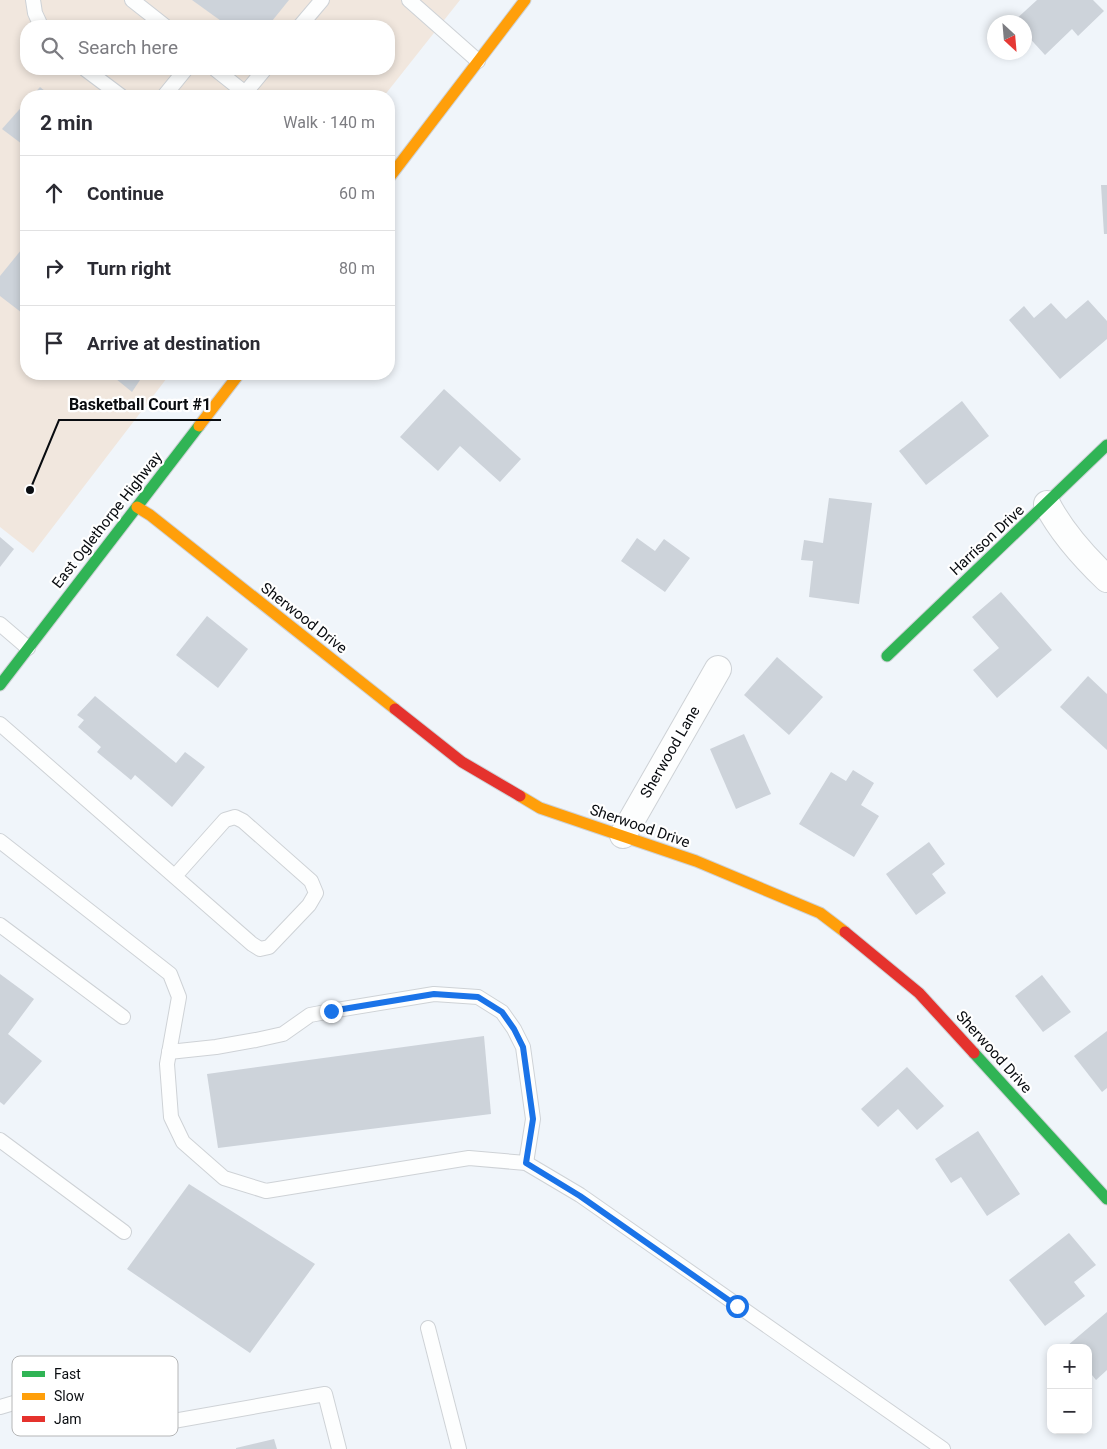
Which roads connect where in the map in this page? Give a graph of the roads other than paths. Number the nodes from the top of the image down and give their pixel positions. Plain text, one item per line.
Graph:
1 (33, 0) edge
2 (132, 0) edge
3 (322, 0) edge
4 (409, 0) edge
5 (525, 0) edge
6 (38, 20) edge
7 (157, 20) edge
8 (305, 20) edge
9 (478, 61) junction
10 (93, 75) edge
11 (181, 75) edge
12 (222, 75) edge
13 (261, 75) edge
14 (113, 90) edge
15 (169, 90) edge
16 (241, 90) edge
17 (250, 90) edge
18 (395, 170) edge
19 (234, 380) edge
20 (1107, 445) edge
21 (1048, 504) junction
22 (136, 507) junction
23 (1107, 579) edge
24 (0, 624) edge
25 (28, 648) junction
26 (887, 656) dead end
27 (718, 669) dead end
28 (0, 685) edge
29 (0, 724) edge
30 (622, 835) junction
31 (0, 841) edge
32 (175, 876) junction
33 (0, 925) edge
34 (123, 1017) dead end
35 (169, 1052) junction
36 (0, 1140) edge
37 (526, 1163) junction
38 (1107, 1199) edge
39 (124, 1232) dead end
40 (428, 1328) dead end
41 (12, 1403) edge
42 (0, 1407) edge
43 (178, 1420) edge
44 (339, 1449) edge
45 (459, 1449) edge
46 (943, 1449) edge

1 - 6 lane
2 - 7 lane
3 - 8 lane
4 - 9 lane
5 - 9 main road
9 - 18 main road
10 - 14 lane
11 - 15 lane
12 - 16 lane
13 - 17 lane
19 - 22 main road, East Oglethorpe Highway
20 - 21 main road, Harrison Drive
21 - 23 street
21 - 26 main road, Harrison Drive
22 - 25 main road, East Oglethorpe Highway
22 - 30 main road, Sherwood Drive
24 - 25 lane
25 - 28 main road, East Oglethorpe Highway
27 - 30 street, Sherwood Lane
29 - 32 lane
30 - 38 main road, Sherwood Drive
31 - 35 lane
32 - 32 lane
33 - 34 lane
35 - 37 lane
35 - 37 lane
36 - 39 lane
37 - 46 lane
40 - 45 lane
41 - 42 lane
43 - 44 lane

